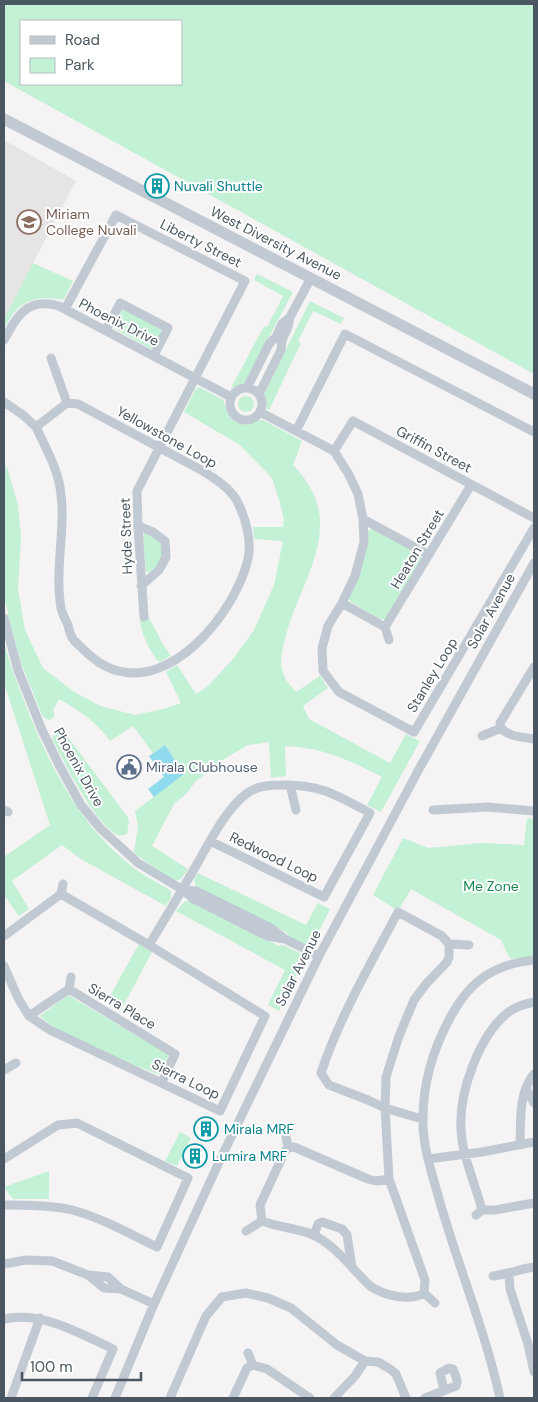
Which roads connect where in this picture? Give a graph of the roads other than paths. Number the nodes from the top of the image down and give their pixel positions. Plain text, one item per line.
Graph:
1 (4, 119) edge
2 (311, 278) junction
3 (65, 309) junction
4 (290, 317) junction
5 (106, 330) junction
6 (4, 340) edge
7 (154, 355) junction
8 (52, 358) dead end
9 (196, 377) junction
10 (247, 388) junction
11 (258, 394) junction
12 (534, 394) edge
13 (231, 397) junction
14 (4, 402) edge
15 (67, 403) junction
16 (260, 412) junction
17 (36, 427) junction
18 (296, 431) junction
19 (534, 432) edge
20 (159, 448) junction
21 (334, 451) junction
22 (471, 485) junction
23 (534, 518) edge
24 (363, 519) junction
25 (138, 526) junction
26 (534, 528) edge
27 (429, 555) junction
28 (534, 563) edge
29 (141, 586) junction
30 (342, 602) junction
31 (144, 617) dead end
32 (4, 618) edge
33 (385, 627) junction
34 (389, 640) dead end
35 (534, 668) edge
36 (501, 728) junction
37 (482, 736) dead end
38 (534, 739) edge
39 (290, 785) junction
40 (296, 810) dead end
41 (433, 810) dead end
42 (534, 811) edge
43 (210, 841) junction
44 (63, 884) dead end
45 (183, 890) junction
46 (61, 894) junction
47 (4, 936) edge
48 (449, 944) junction
49 (149, 945) junction
50 (469, 945) dead end
51 (319, 956) junction
52 (534, 960) edge
53 (4, 966) edge
54 (71, 977) dead end
55 (68, 989) junction
56 (534, 1002) edge
57 (29, 1016) junction
58 (16, 1063) dead end
59 (4, 1070) edge
60 (534, 1074) edge
61 (162, 1082) junction
62 (526, 1088) junction
63 (534, 1103) edge
64 (385, 1108) junction
65 (422, 1119) junction
66 (285, 1131) dead end
67 (534, 1142) edge
68 (520, 1144) junction
69 (288, 1148) junction
70 (464, 1154) junction
71 (4, 1159) edge
72 (428, 1159) junction
73 (389, 1180) junction
74 (534, 1203) edge
75 (4, 1204) edge
76 (262, 1221) junction
77 (246, 1231) dead end
78 (314, 1235) junction
79 (4, 1264) edge
80 (534, 1267) edge
81 (353, 1269) junction
82 (510, 1274) junction
83 (493, 1276) dead end
84 (424, 1293) junction
85 (435, 1303) dead end
86 (154, 1304) junction
87 (40, 1318) junction
88 (4, 1319) edge
89 (531, 1343) edge
90 (248, 1353) dead end
91 (365, 1361) junction
92 (253, 1365) junction
93 (534, 1372) edge
94 (444, 1390) dead end
95 (173, 1397) edge
96 (11, 1398) edge
97 (92, 1398) edge
98 (115, 1398) edge
99 (233, 1398) edge
100 (310, 1398) edge
101 (334, 1398) edge
102 (406, 1398) edge
103 (424, 1398) edge
104 (500, 1398) edge

1 - 2 street, West Diversity Avenue
2 - 4 street
2 - 12 street, West Diversity Avenue
3 - 5 street, Phoenix Drive
3 - 6 street, Phoenix Drive
3 - 9 street, Liberty Street
4 - 10 street
4 - 11 street
5 - 7 street, Phoenix Drive
5 - 7 street
7 - 9 street, Phoenix Drive
8 - 15 street
9 - 13 street, Phoenix Drive
9 - 20 street, Hyde Street
10 - 11 street
10 - 13 street
11 - 16 street
13 - 16 street
14 - 17 street, Yellowstone Loop
15 - 17 street
15 - 20 street, Yellowstone Loop
16 - 18 street, Stanley Loop
17 - 20 street, Yellowstone Loop
18 - 19 street
18 - 21 street, Stanley Loop
20 - 25 street, Hyde Street
21 - 22 street, Griffin Street
21 - 24 street, Stanley Loop
22 - 23 street, Griffin Street
22 - 27 street, Heaton Street
24 - 27 street
24 - 30 street, Stanley Loop
25 - 29 street, Hyde Street
25 - 29 street
26 - 30 street, Stanley Loop
27 - 33 street, Heaton Street
28 - 51 street, Solar Avenue
29 - 31 street, Hyde Street
30 - 33 street
32 - 45 street, Phoenix Drive
33 - 34 street
35 - 36 street
36 - 37 street
36 - 38 street
39 - 40 street
39 - 43 street, Redwood Loop
39 - 43 street, Redwood Loop
41 - 42 street
43 - 45 street, Redwood Loop
44 - 46 street
45 - 49 street, Redwood Loop
45 - 51 street, Phoenix Drive
46 - 47 street
46 - 49 street, Sierra Loop
48 - 50 street
48 - 64 street
48 - 64 street
49 - 61 street, Sierra Loop
51 - 86 street, Solar Avenue
52 - 65 street
53 - 57 street, Sierra Loop
54 - 55 street
55 - 57 street, Sierra Place
55 - 61 street, Sierra Place
56 - 70 street
57 - 61 street, Sierra Loop
58 - 59 street
60 - 62 street
62 - 63 street
62 - 68 street
64 - 65 street
64 - 73 street
65 - 72 street
66 - 69 street
67 - 68 street
68 - 70 street
69 - 73 street
69 - 76 street
70 - 72 street
70 - 74 street
71 - 75 street
72 - 104 street
73 - 84 street
76 - 77 street
76 - 78 street
78 - 81 street
78 - 81 street
79 - 86 street
80 - 82 street
81 - 84 street
82 - 83 street
82 - 89 street
84 - 85 street
86 - 98 street, Solar Avenue
87 - 88 street
87 - 96 street
87 - 97 street
89 - 93 street
90 - 92 street
91 - 95 street
91 - 101 street
91 - 102 street
92 - 99 street
92 - 100 street
94 - 103 street

